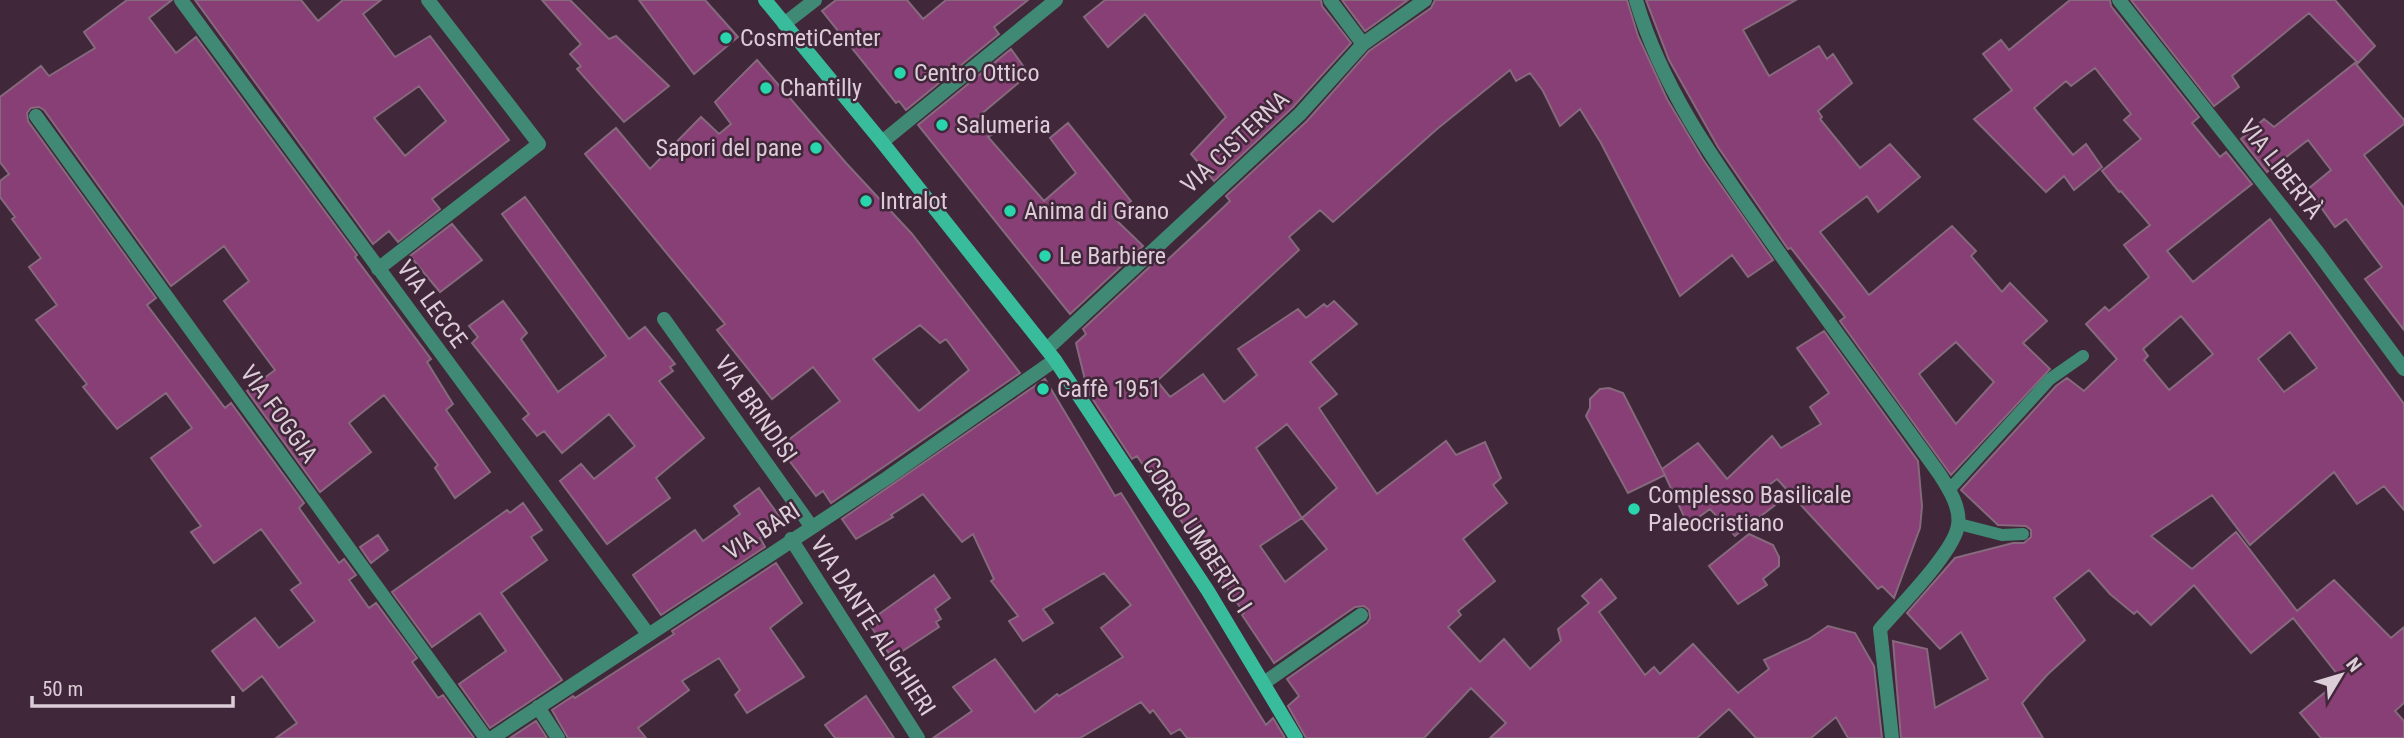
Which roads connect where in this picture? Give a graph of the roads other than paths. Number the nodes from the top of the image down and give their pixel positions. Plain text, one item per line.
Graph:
1 (181, 0) edge
2 (428, 0) edge
3 (765, 0) edge
4 (815, 0) edge
5 (1056, 0) edge
6 (1330, 0) edge
7 (1426, 0) edge
8 (1636, 0) edge
9 (2119, 0) edge
10 (785, 24) junction
11 (1363, 44) junction
12 (36, 116) dead end
13 (882, 142) junction
14 (378, 269) junction
15 (664, 318) dead end
16 (1051, 355) junction
17 (2083, 356) dead end
18 (2404, 369) edge
19 (1949, 490) junction
20 (1959, 524) junction
21 (811, 526) junction
22 (2023, 534) dead end
23 (791, 539) junction
24 (1361, 615) dead end
25 (648, 634) junction
26 (1264, 683) junction
27 (538, 707) junction
28 (486, 738) edge
29 (492, 738) edge
30 (558, 738) edge
31 (918, 738) edge
32 (1296, 738) edge
33 (1892, 738) edge

1 - 14 street, VIA LECCE
2 - 14 street
3 - 10 main road, CORSO UMBERTO I
4 - 10 street
5 - 13 street
6 - 11 street
7 - 11 street, VIA CISTERNA
8 - 19 street
9 - 18 street, VIA LIBERTÀ
10 - 13 main road, CORSO UMBERTO I
11 - 16 street, VIA CISTERNA
12 - 28 street, VIA FOGGIA
13 - 16 main road, CORSO UMBERTO I
14 - 25 street, VIA LECCE
15 - 21 street, VIA BRINDISI
16 - 21 street, VIA BARI
16 - 26 main road, CORSO UMBERTO I
17 - 19 lane
19 - 20 street
20 - 22 lane
20 - 33 street
21 - 23 street, VIA BARI
23 - 25 street, VIA BARI
23 - 31 street, VIA DANTE ALIGHIERI
24 - 26 street
25 - 27 street, VIA BARI
26 - 32 main road, CORSO UMBERTO I
27 - 29 street, VIA BARI
27 - 30 street

